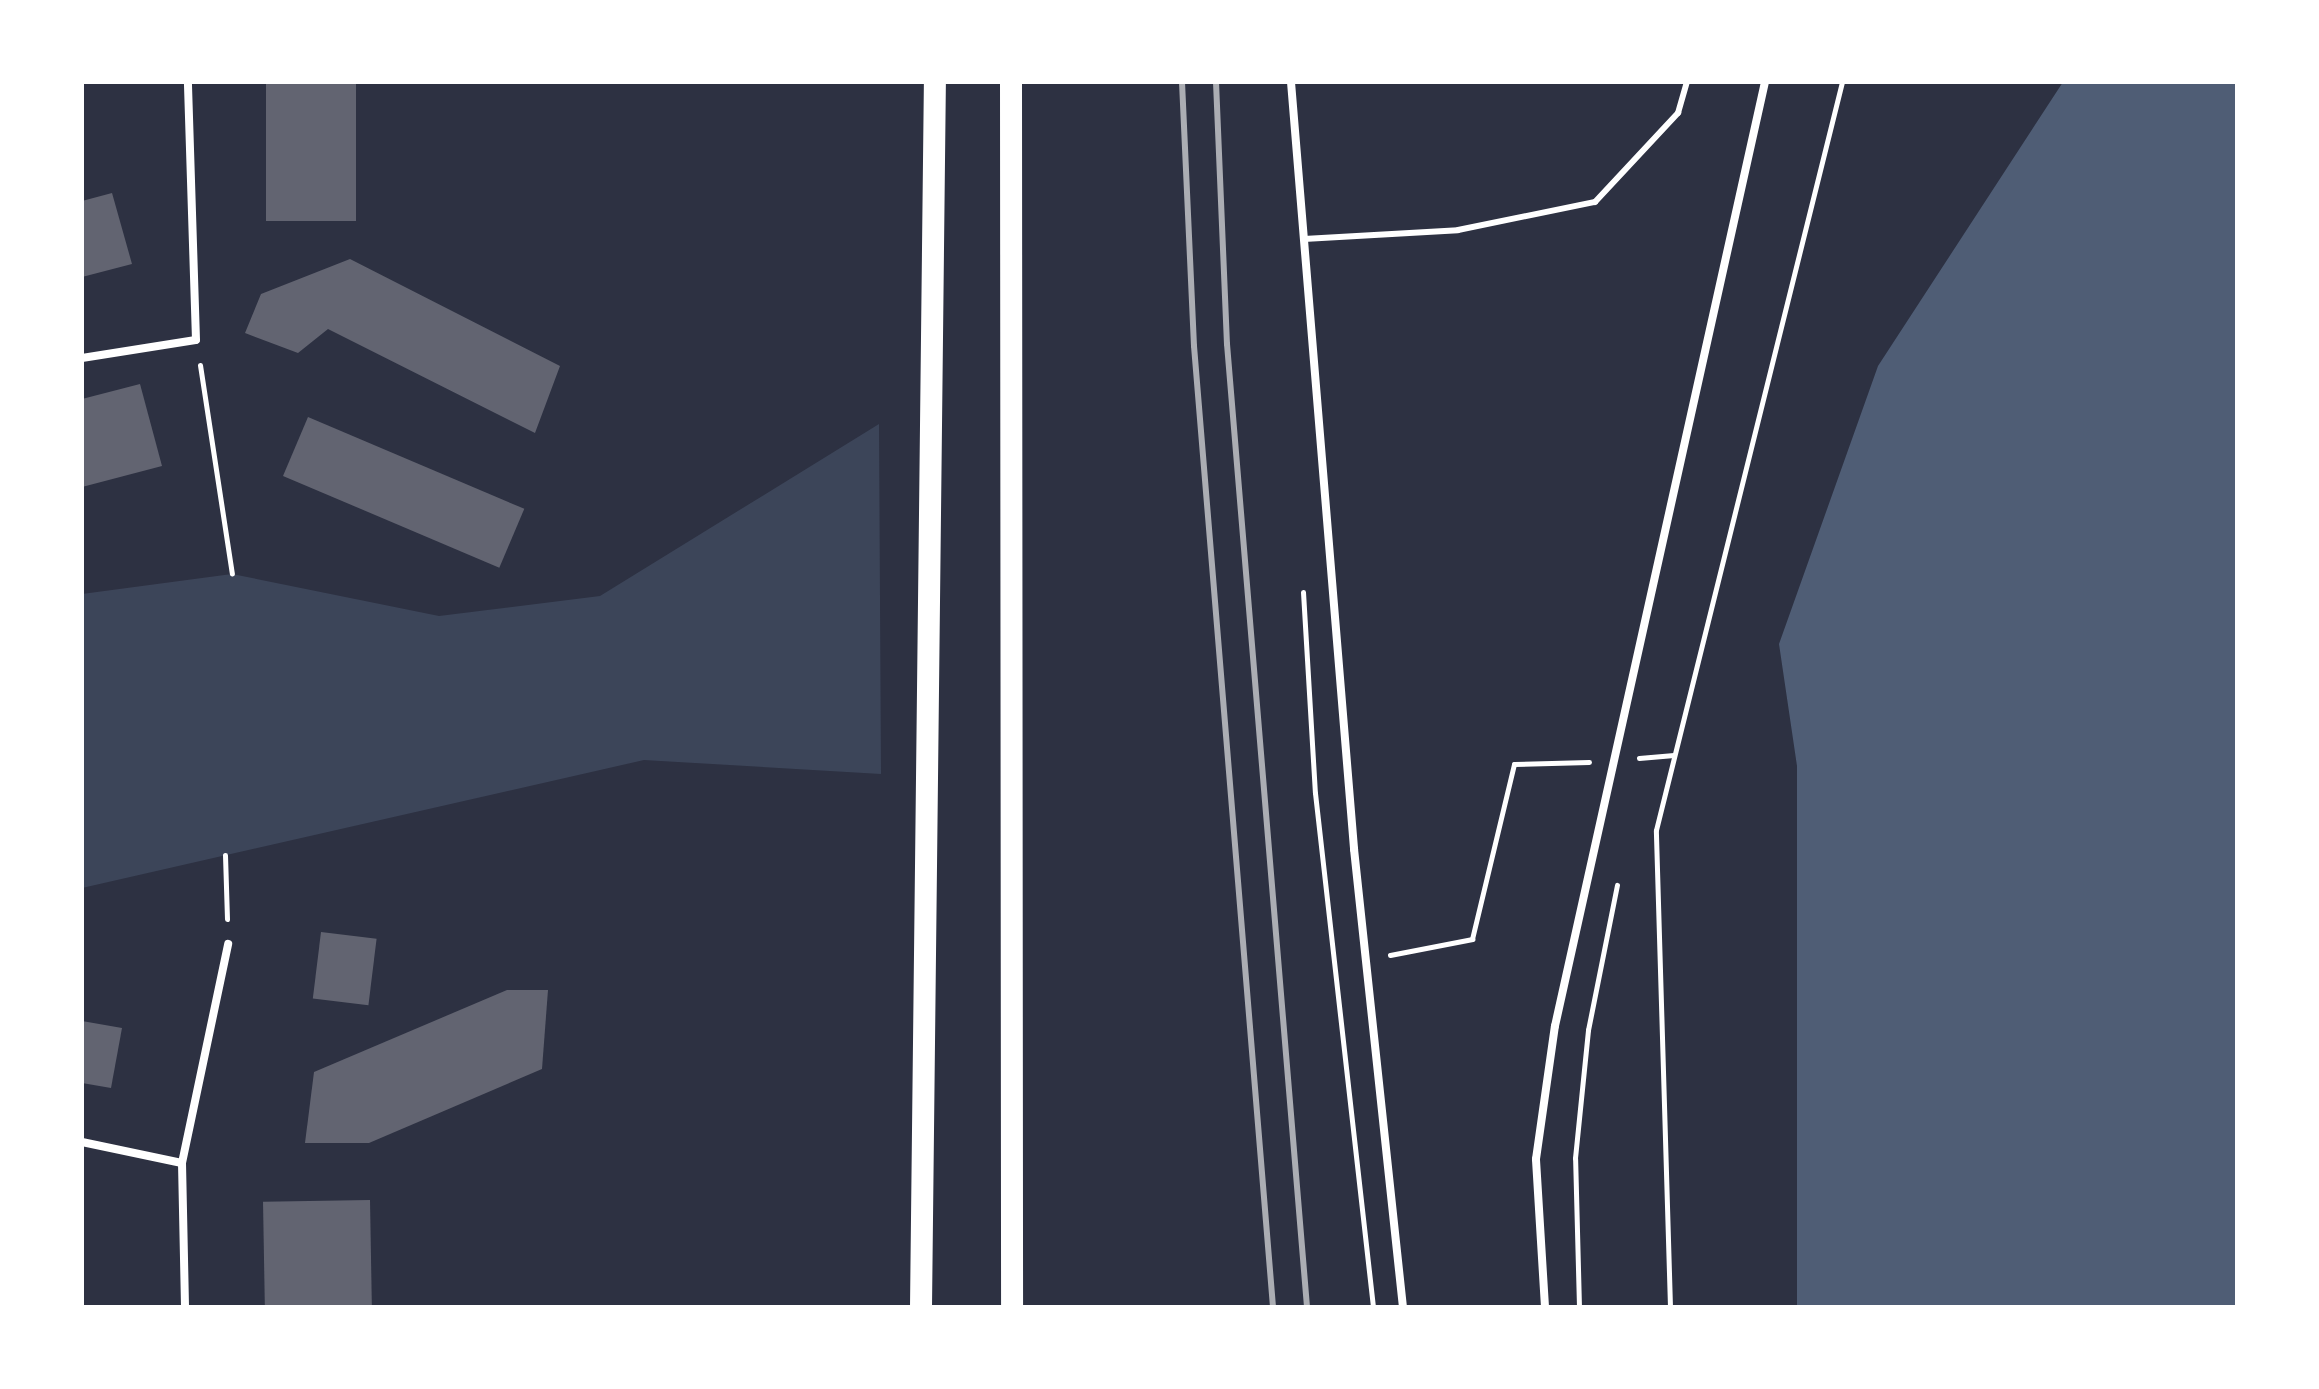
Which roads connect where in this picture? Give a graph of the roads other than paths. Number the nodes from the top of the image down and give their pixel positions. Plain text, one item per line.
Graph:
1 (188, 82) edge
2 (935, 82) edge
3 (1011, 82) edge
4 (1291, 82) edge
5 (1687, 82) edge
6 (1765, 82) edge
7 (1304, 239) junction
8 (82, 358) edge
9 (228, 944) road end
10 (82, 1142) edge
11 (182, 1163) junction
12 (185, 1307) edge
13 (921, 1307) edge
14 (1012, 1307) edge
15 (1403, 1307) edge
16 (1545, 1307) edge

1 - 8 street
2 - 13 highway
3 - 14 highway
4 - 7 street
5 - 7 lane
6 - 16 street
7 - 15 street
9 - 11 street
10 - 11 street
11 - 12 street

